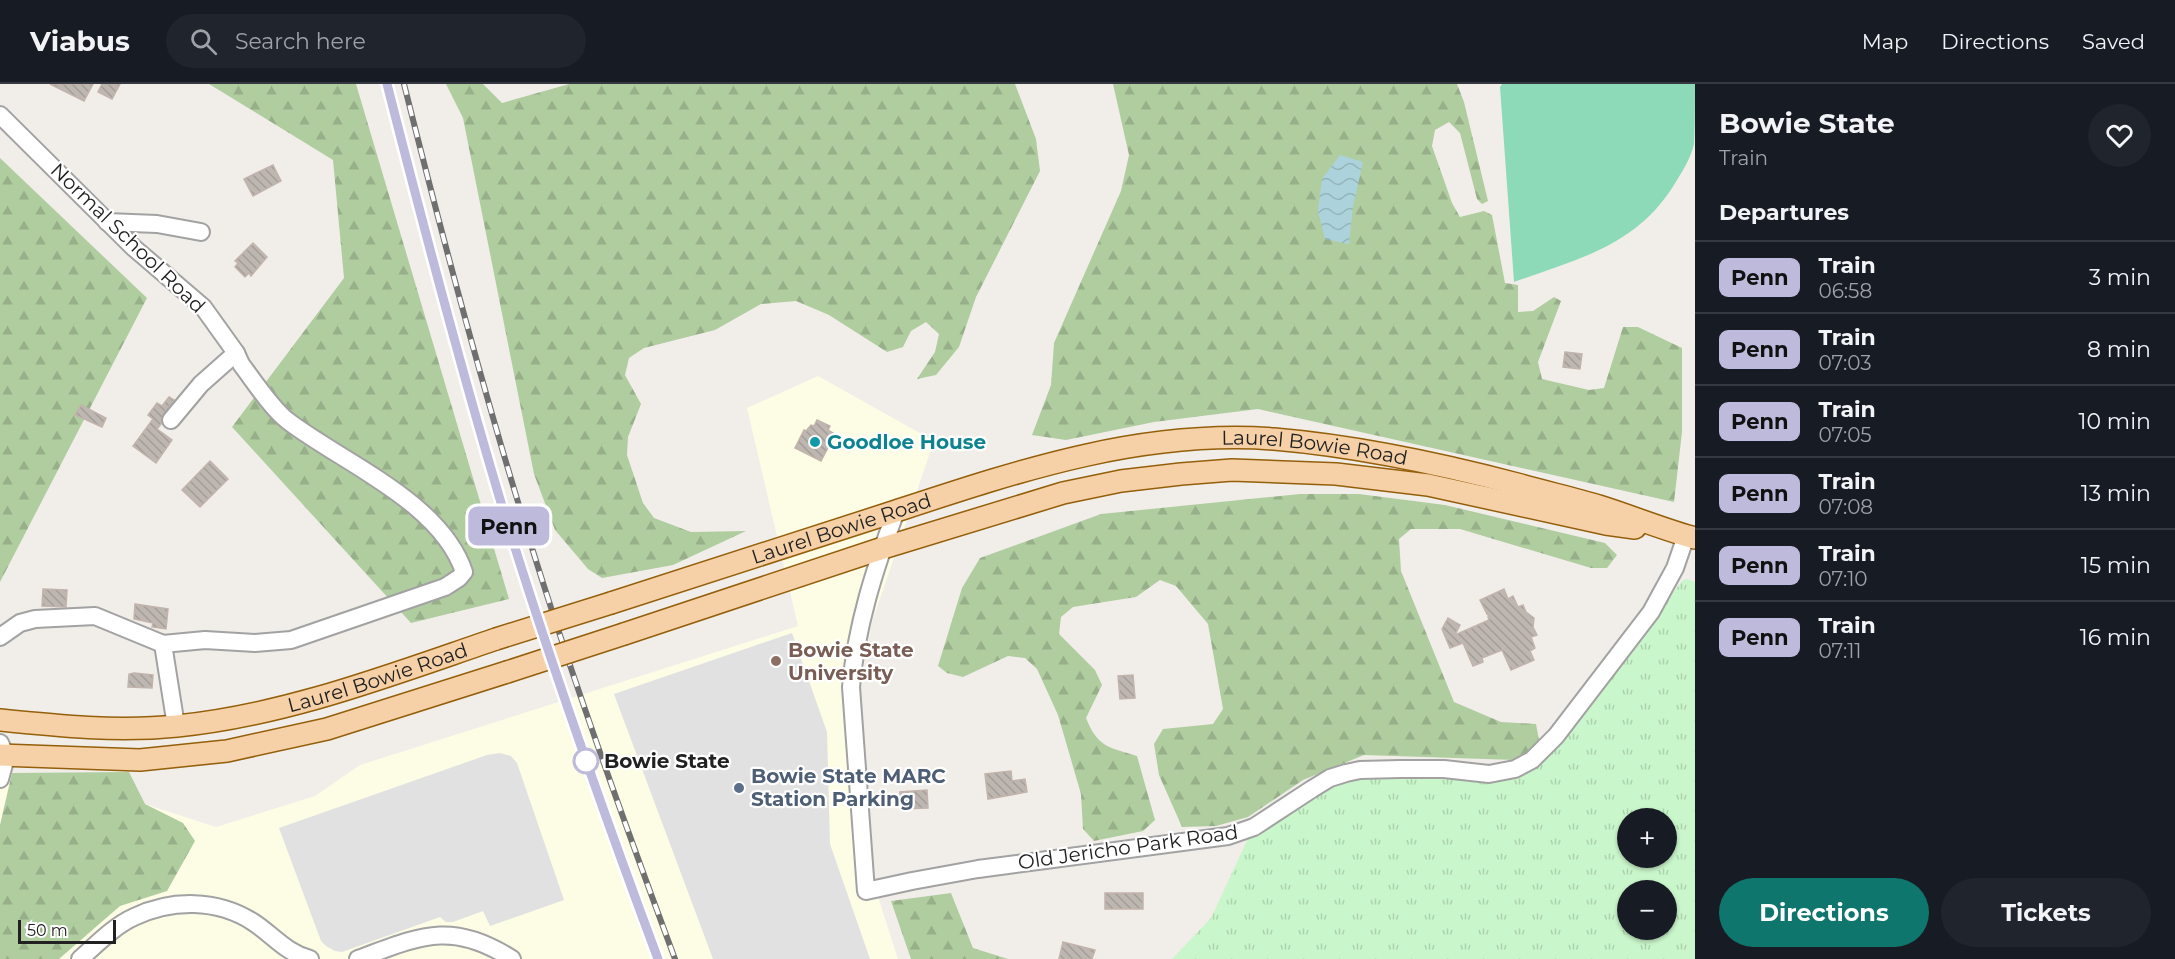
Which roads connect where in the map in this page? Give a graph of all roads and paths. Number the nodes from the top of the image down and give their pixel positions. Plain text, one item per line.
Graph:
1 (0, 115) edge
2 (107, 222) junction
3 (201, 232) dead end
4 (236, 353) junction
5 (171, 420) dead end
6 (896, 511) junction
7 (1690, 537) edge
8 (883, 548) junction
9 (0, 637) edge
10 (163, 644) junction
11 (0, 720) edge
12 (176, 726) junction
13 (2, 752) edge
14 (0, 779) edge
15 (80, 959) edge
16 (310, 959) edge
17 (358, 959) edge
18 (512, 959) edge

1 - 2 street, Normal School Road
2 - 3 street
2 - 4 street, Normal School Road
4 - 5 street
4 - 10 street, Normal School Road
6 - 7 main road, Laurel Bowie Road
6 - 8 street
6 - 12 main road, Laurel Bowie Road, bridge
7 - 8 main road, Laurel Bowie Road
7 - 8 street, Old Jericho Park Road
8 - 13 main road, Laurel Bowie Road, bridge
9 - 10 street, Normal School Road
10 - 12 street
11 - 12 main road, Laurel Bowie Road
13 - 14 street
15 - 16 street
17 - 18 street

